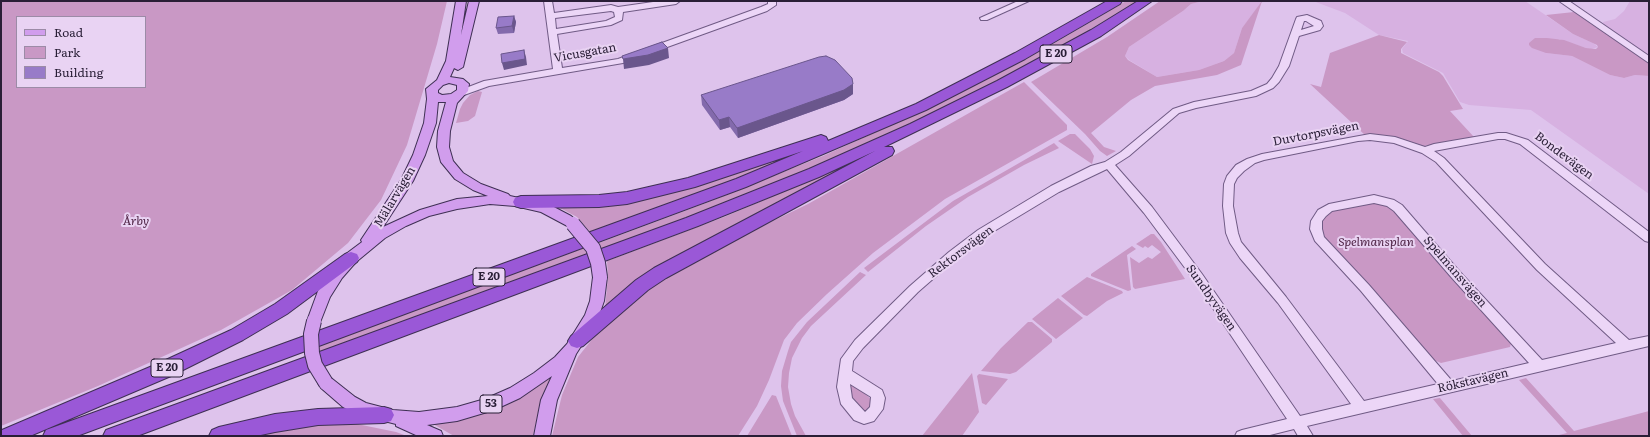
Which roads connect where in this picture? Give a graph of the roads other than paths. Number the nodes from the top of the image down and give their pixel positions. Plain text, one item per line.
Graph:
1 (461, 1) edge
2 (474, 1) edge
3 (548, 1) edge
4 (676, 1) edge
5 (772, 1) edge
6 (1025, 1) edge
7 (1116, 1) edge
8 (1146, 1) edge
9 (1563, 1) edge
10 (618, 10) junction
11 (550, 16) junction
12 (984, 18) dead end
13 (552, 32) junction
14 (1296, 34) dead end
15 (1649, 60) edge
16 (558, 71) junction
17 (441, 82) junction
18 (487, 83) junction
19 (459, 88) junction
20 (433, 95) junction
21 (965, 103) junction
22 (921, 107) junction
23 (449, 112) junction
24 (1426, 151) junction
25 (1109, 164) junction
26 (518, 202) junction
27 (1649, 238) edge
28 (356, 253) junction
29 (1649, 341) edge
30 (575, 345) junction
31 (1627, 346) junction
32 (1539, 366) junction
33 (845, 374) dead end
34 (1449, 387) junction
35 (1361, 407) junction
36 (388, 416) junction
37 (1297, 423) junction
38 (9, 436) edge
39 (53, 436) edge
40 (113, 436) edge
41 (219, 436) edge
42 (434, 436) edge
43 (542, 436) edge
44 (1242, 436) edge
45 (1306, 436) edge

1 - 17 main road
2 - 19 main road
3 - 11 street
4 - 10 street
5 - 16 street, Vicusgatan
6 - 12 street
7 - 22 highway, E 20
8 - 21 highway, E 20
9 - 15 street
10 - 11 street
10 - 13 street
11 - 13 street
13 - 16 street
14 - 25 street, Rektorsvägen
16 - 18 street, Vicusgatan
17 - 19 main road
17 - 20 main road
18 - 19 street, Vicusgatan
18 - 23 street, Vicusgatan
19 - 20 main road
19 - 23 main road
20 - 28 main road, Mälarvägen
21 - 30 highway, E 20
21 - 40 highway, E 20
22 - 26 highway, E 20
22 - 39 highway, E 20
23 - 26 main road
24 - 27 street, Bondevägen
24 - 31 street, Duvtorpsvägen
24 - 35 street, Duvtorpsvägen
25 - 33 street, Rektorsvägen
25 - 37 street, Sundbyvägen
26 - 28 main road, 53
26 - 30 main road, 53, bridge
28 - 36 main road, 53, bridge
28 - 38 highway, E 20
29 - 31 street, Rökstavägen
30 - 36 main road, 53
30 - 43 main road, 53
31 - 32 street, Rökstavägen
32 - 34 street, Rökstavägen
32 - 34 street, Spelmansvägen
34 - 35 street, Rökstavägen
35 - 37 street, Rökstavägen
36 - 41 highway
36 - 42 main road, 53
37 - 44 street, Rökstavägen
37 - 45 street, Sundbyvägen

